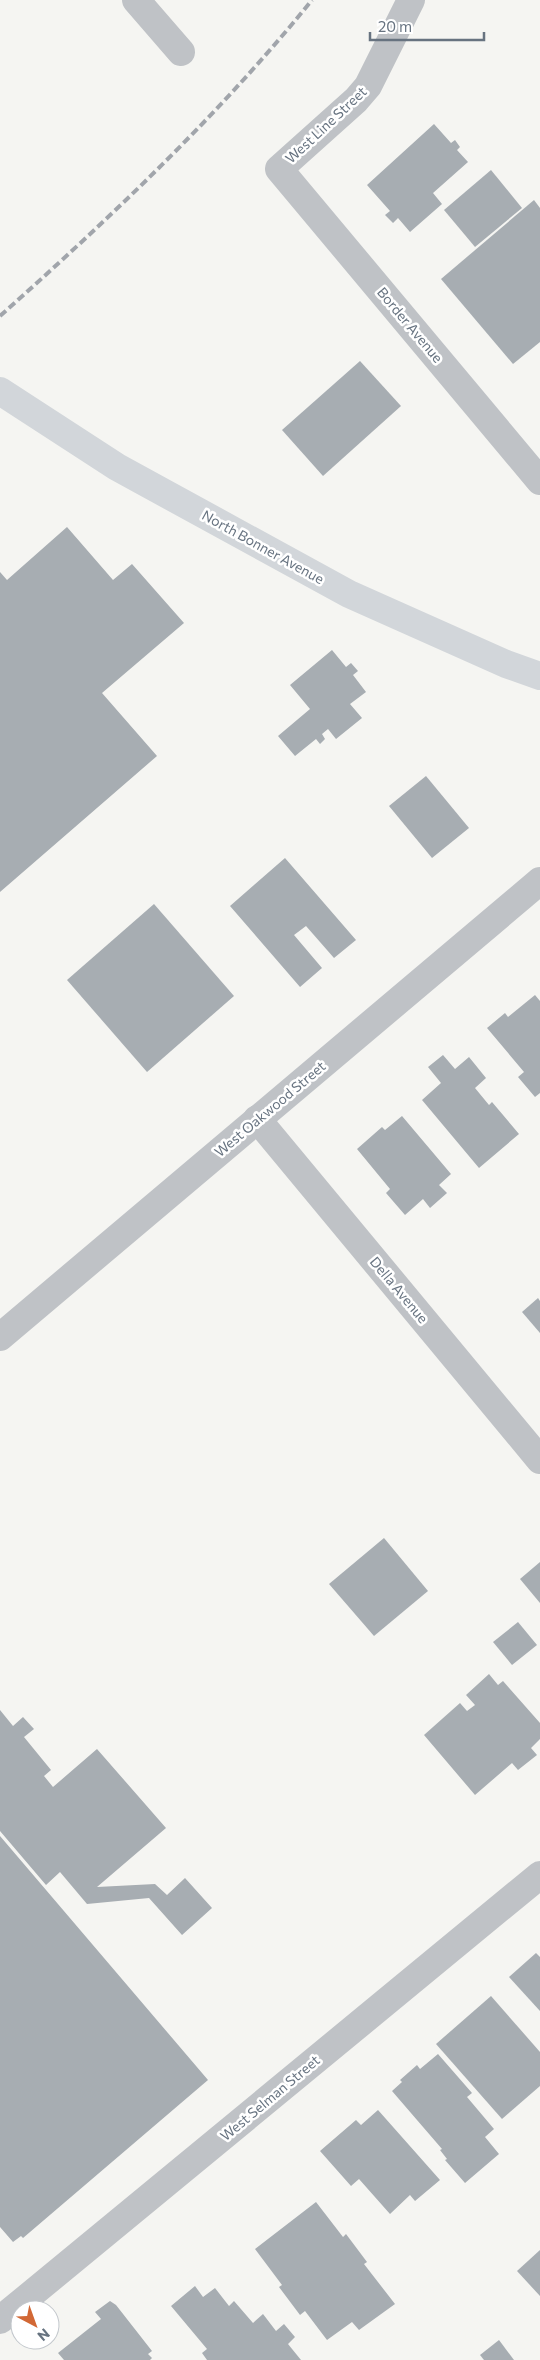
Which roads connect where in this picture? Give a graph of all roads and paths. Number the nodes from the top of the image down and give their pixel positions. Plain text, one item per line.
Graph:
1 (136, 0) edge
2 (411, 0) edge
3 (181, 52) dead end
4 (279, 169) joint
5 (0, 391) edge
6 (540, 481) edge
7 (540, 676) edge
8 (540, 880) edge
9 (257, 1119) junction
10 (0, 1337) edge
11 (540, 1460) edge
12 (540, 1875) edge
13 (0, 2320) edge

1 - 3 street
2 - 4 street, West Line Street
4 - 6 street, Border Avenue
5 - 7 street, North Bonner Avenue
8 - 9 street, West Oakwood Street
9 - 10 street, West Oakwood Street
9 - 11 street, Della Avenue
12 - 13 street, West Selman Street

